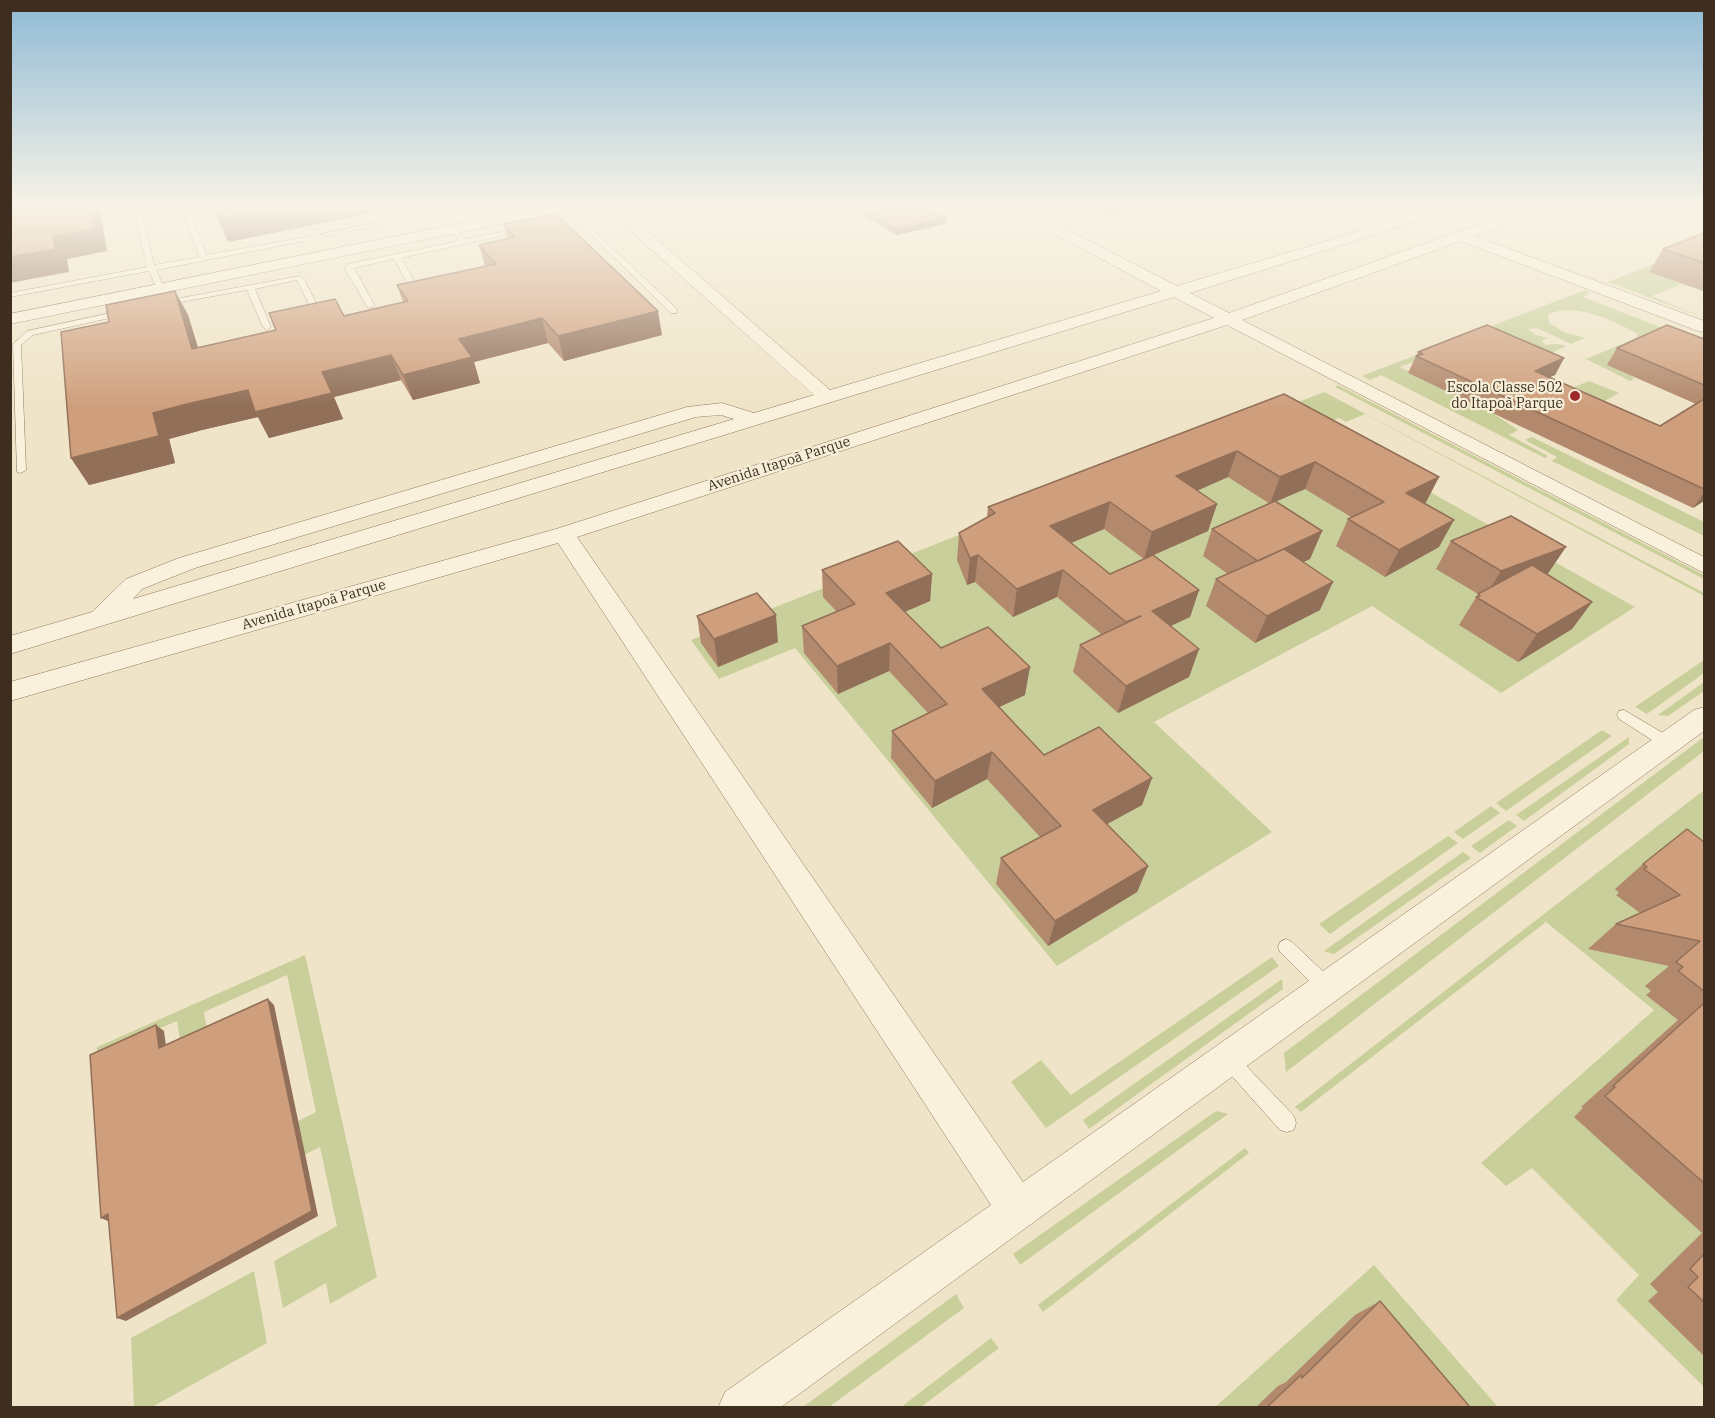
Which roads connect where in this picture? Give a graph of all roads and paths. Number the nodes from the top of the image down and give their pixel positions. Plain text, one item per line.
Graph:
1 (119, 274) edge
2 (153, 274) edge
3 (242, 274) edge
4 (352, 274) edge
5 (406, 274) edge
6 (636, 274) edge
7 (687, 274) edge
8 (1143, 274) edge
9 (1236, 274) edge
10 (1355, 274) edge
11 (1563, 274) edge
12 (250, 287) junction
13 (158, 289) junction
14 (1178, 292) junction
15 (10, 295) edge
16 (418, 295) edge
17 (167, 303) junction
18 (156, 305) edge
19 (370, 306) dead end
20 (134, 310) edge
21 (674, 311) dead end
22 (319, 317) edge
23 (1228, 318) junction
24 (10, 319) edge
25 (267, 327) edge
26 (1704, 327) edge
27 (828, 398) junction
28 (21, 470) dead end
29 (564, 534) junction
30 (1704, 566) edge
31 (10, 645) edge
32 (10, 692) edge
33 (1624, 715) dead end
34 (1704, 717) edge
35 (1668, 743) junction
36 (1286, 948) dead end
37 (1328, 987) junction
38 (1228, 1059) junction
39 (1287, 1123) dead end
40 (1017, 1209) junction
41 (741, 1407) edge

1 - 15 lane
2 - 13 lane
3 - 13 street
4 - 19 lane
5 - 16 lane
6 - 21 lane
7 - 27 street
8 - 14 street
9 - 14 street
10 - 23 street, Avenida Itapoã Parque
11 - 26 street
12 - 17 lane
12 - 22 lane
12 - 25 lane
13 - 17 lane
13 - 24 street
14 - 23 street
14 - 27 street
17 - 18 lane
20 - 28 lane
23 - 29 street, Avenida Itapoã Parque
23 - 30 street
27 - 31 street
29 - 32 street, Avenida Itapoã Parque
29 - 40 street
33 - 35 lane
34 - 35 street
35 - 37 street
36 - 37 lane
37 - 38 street
38 - 39 lane
38 - 40 street
40 - 41 street

